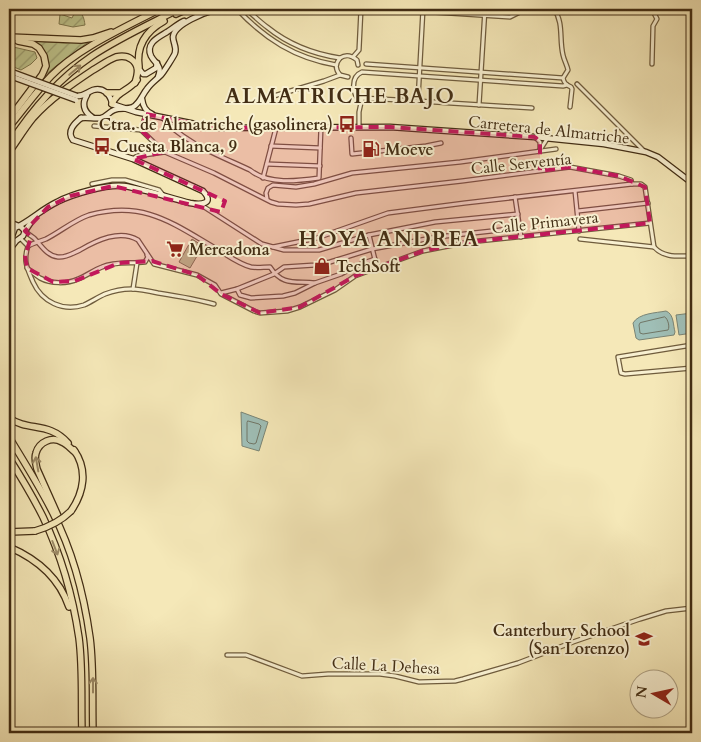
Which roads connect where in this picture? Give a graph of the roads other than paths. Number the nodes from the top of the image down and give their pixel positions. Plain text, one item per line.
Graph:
1 (159, 9) edge
2 (179, 9) edge
3 (187, 9) edge
4 (206, 9) edge
5 (217, 9) edge
6 (237, 9) edge
7 (246, 9) edge
8 (361, 9) edge
9 (385, 9) edge
10 (484, 9) edge
11 (554, 9) edge
12 (654, 9) edge
13 (423, 10) edge
14 (520, 12) dead end
15 (484, 15) junction
16 (161, 36) junction
17 (9, 38) edge
18 (174, 41) junction
19 (353, 57) junction
20 (340, 58) junction
21 (157, 63) junction
22 (336, 64) junction
23 (366, 64) dead end
24 (652, 64) dead end
25 (358, 65) dead end
26 (420, 68) junction
27 (140, 70) junction
28 (481, 72) junction
29 (10, 73) edge
30 (340, 75) junction
31 (419, 76) junction
32 (348, 77) dead end
33 (564, 78) junction
34 (155, 80) junction
35 (480, 80) junction
36 (135, 83) junction
37 (577, 84) dead end
38 (567, 85) junction
39 (121, 92) junction
40 (107, 93) junction
41 (88, 94) junction
42 (142, 97) junction
43 (77, 98) junction
44 (267, 98) dead end
45 (418, 100) junction
46 (362, 102) junction
47 (112, 104) junction
48 (84, 105) junction
49 (478, 105) junction
50 (570, 107) dead end
51 (532, 108) dead end
52 (125, 109) junction
53 (108, 114) junction
54 (146, 114) junction
55 (160, 116) junction
56 (92, 117) junction
57 (82, 118) junction
58 (9, 119) edge
59 (94, 126) dead end
60 (9, 127) edge
61 (276, 127) junction
62 (321, 127) junction
63 (359, 127) junction
64 (141, 130) junction
65 (535, 137) junction
66 (351, 138) dead end
67 (548, 138) junction
68 (441, 143) dead end
69 (9, 145) edge
70 (271, 146) junction
71 (320, 148) junction
72 (556, 149) dead end
73 (540, 151) junction
74 (9, 152) edge
75 (165, 152) junction
76 (646, 152) junction
77 (133, 159) junction
78 (267, 164) junction
79 (320, 166) junction
80 (263, 178) junction
81 (692, 183) edge
82 (92, 184) dead end
83 (632, 184) junction
84 (575, 191) junction
85 (163, 196) junction
86 (516, 197) junction
87 (267, 199) junction
88 (648, 203) junction
89 (201, 205) junction
90 (578, 211) junction
91 (518, 214) junction
92 (38, 215) junction
93 (9, 222) edge
94 (650, 223) junction
95 (18, 226) junction
96 (520, 228) junction
97 (25, 230) junction
98 (580, 230) junction
99 (11, 231) edge
100 (370, 235) junction
101 (521, 236) junction
102 (20, 238) junction
103 (580, 239) dead end
104 (36, 242) junction
105 (9, 244) edge
106 (28, 246) junction
107 (273, 247) junction
108 (654, 247) junction
109 (372, 249) junction
110 (9, 250) edge
111 (146, 252) junction
112 (692, 256) edge
113 (375, 259) junction
114 (137, 263) junction
115 (27, 268) junction
116 (377, 268) junction
117 (274, 274) junction
118 (315, 283) junction
119 (133, 289) junction
120 (237, 290) junction
121 (221, 294) junction
122 (214, 304) dead end
123 (692, 345) edge
124 (692, 368) edge
125 (9, 418) edge
126 (9, 437) edge
127 (75, 452) junction
128 (9, 458) edge
129 (9, 532) edge
130 (9, 546) edge
131 (82, 592) junction
132 (692, 608) edge
133 (78, 638) junction
134 (227, 655) dead end
135 (9, 702) edge
136 (11, 733) edge
137 (82, 733) edge
138 (93, 733) edge

1 - 17 highway
1 - 60 highway
69 -> 2 highway
3 - 27 highway
4 - 16 main road
5 - 18 main road
6 - 22 street
7 - 20 street
8 - 19 street
9 - 13 street
10 - 15 street
11 - 33 street
12 - 24 street
13 - 15 street
13 - 26 street
14 - 15 street
15 - 28 street
16 - 18 main road
16 - 21 main road
17 - 58 highway
18 - 34 main road
19 - 20 street
19 - 25 street
20 - 22 street
21 - 27 main road
21 - 34 main road
22 - 30 street
23 - 26 street
26 - 28 street
26 - 31 street
27 - 36 highway
28 - 33 street
28 - 35 street
29 - 43 main road, bridge
30 - 32 street
30 - 44 street
31 - 35 street
31 - 45 street
31 - 46 street
33 - 38 street
34 - 42 main road
35 - 38 street
35 - 49 street
36 - 39 highway
36 - 74 highway
37 - 76 street
38 - 50 street
39 - 40 highway
39 - 47 highway
40 - 41 main road
40 - 47 main road
41 - 43 main road
41 - 48 main road
42 - 52 main road
42 - 55 main road
43 - 48 main road
45 - 46 street
45 - 49 street
46 - 63 street
47 - 52 main road, Carretera de Almatriche
47 - 53 main road
48 - 56 main road
48 - 57 main road
49 - 51 street
52 - 53 main road
52 - 54 main road, Carretera de Almatriche
53 - 56 main road
54 - 55 main road, Carretera de Almatriche
54 - 64 street
55 - 61 main road, Carretera de Almatriche
55 - 80 street
56 - 57 main road
57 - 77 main road
59 - 64 street
61 - 62 main road, Carretera de Almatriche
61 - 70 street
62 - 63 main road, Carretera de Almatriche
62 - 71 street
63 - 65 main road, Carretera de Almatriche
64 - 75 street
65 - 67 main road, Carretera de Almatriche
65 - 73 street
66 - 68 street
67 - 73 street
67 - 76 main road, Carretera de Almatriche
70 - 71 street
70 - 78 street
71 - 79 street
72 - 73 street, Calle Serventía
73 - 87 street, Calle Serventía
75 - 77 street
75 - 87 street
76 - 81 main road, Carretera de Almatriche
77 - 89 main road
78 - 79 street
78 - 80 street
79 - 80 street
82 - 85 street
83 - 84 street, Calle Serventía
83 - 87 street, Calle Serventía
83 - 88 street
84 - 86 street, Calle Serventía
84 - 90 street
85 - 89 main road
85 - 92 main road
86 - 91 street
86 - 107 street, Calle Serventía
88 - 90 street
88 - 94 street
89 - 107 street
90 - 98 street
91 - 96 street
91 - 100 street
92 - 95 main road
92 - 97 main road
93 - 95 main road
94 - 98 street, Calle Primavera
94 - 108 street
95 - 97 main road
95 - 99 main road
96 - 101 street
96 - 109 street
97 - 102 main road
97 - 104 street
98 - 101 street, Calle Primavera
99 - 102 main road
99 - 105 main road
100 - 107 street
100 - 109 street
101 - 116 street, Calle Primavera
102 - 106 street
102 - 110 main road
103 - 108 street
104 - 106 street
104 - 111 street
104 - 117 street
106 - 115 street
108 - 112 street
109 - 113 street
109 - 117 street
111 - 114 street
111 - 121 street, Calle Primavera
113 - 116 street
113 - 118 street
114 - 115 street
114 - 119 street
115 - 119 street
116 - 121 street, Calle Primavera
117 - 118 street
117 - 120 street
118 - 120 street
119 - 122 street
120 - 121 street
123 - 124 street
125 - 127 highway
126 - 131 highway
127 - 129 highway, bridge
131 -> 127 highway
128 -> 133 highway
130 - 133 highway
138 -> 131 highway
132 - 134 street, Calle La Dehesa
133 - 137 highway
135 - 136 main road

